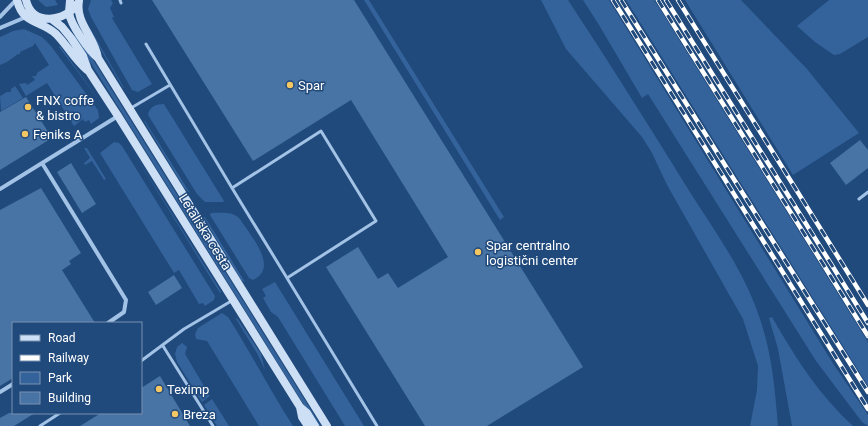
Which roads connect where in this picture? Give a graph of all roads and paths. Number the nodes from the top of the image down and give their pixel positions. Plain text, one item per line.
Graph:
1 (16, 0) edge
2 (26, 0) edge
3 (76, 1) edge
4 (69, 13) junction
5 (34, 14) junction
6 (0, 17) edge
7 (26, 17) junction
8 (53, 20) junction
9 (0, 28) edge
10 (146, 44) dead end
11 (98, 58) junction
12 (88, 70) junction
13 (170, 84) junction
14 (130, 109) junction
15 (118, 116) junction
16 (42, 163) junction
17 (232, 188) junction
18 (0, 189) edge
19 (868, 192) edge
20 (859, 199) dead end
21 (287, 278) junction
22 (233, 300) junction
23 (109, 322) edge
24 (163, 346) junction
25 (142, 360) edge
26 (12, 385) edge
27 (0, 392) edge
28 (300, 407) junction
29 (58, 414) edge
30 (40, 426) edge
31 (213, 426) edge
32 (308, 426) edge
33 (314, 426) edge
34 (327, 426) edge
35 (378, 426) edge

1 - 6 street
1 - 7 main road
2 - 5 main road
3 - 4 main road, Letališka cesta
3 - 11 main road, Letališka cesta
4 - 8 main road, Letališka cesta
4 - 11 main road, Letališka cesta
5 - 7 street
5 - 8 main road, Letališka cesta
7 - 9 street
7 - 12 main road, Letališka cesta
8 - 12 main road, Letališka cesta
10 - 13 lane
11 - 14 main road, Letališka cesta
12 - 15 main road, Letališka cesta
13 - 14 lane
13 - 17 lane
14 - 34 main road, Letališka cesta
15 - 16 street
15 - 22 main road, Letališka cesta
16 - 18 street
16 - 23 street
17 - 21 lane
17 - 21 lane
19 - 20 lane
21 - 35 lane
22 - 24 lane
22 - 28 main road, Letališka cesta
24 - 25 lane
24 - 31 lane
26 - 27 street
28 - 32 main road, Letališka cesta
28 - 33 main road, Letališka cesta
29 - 30 lane

